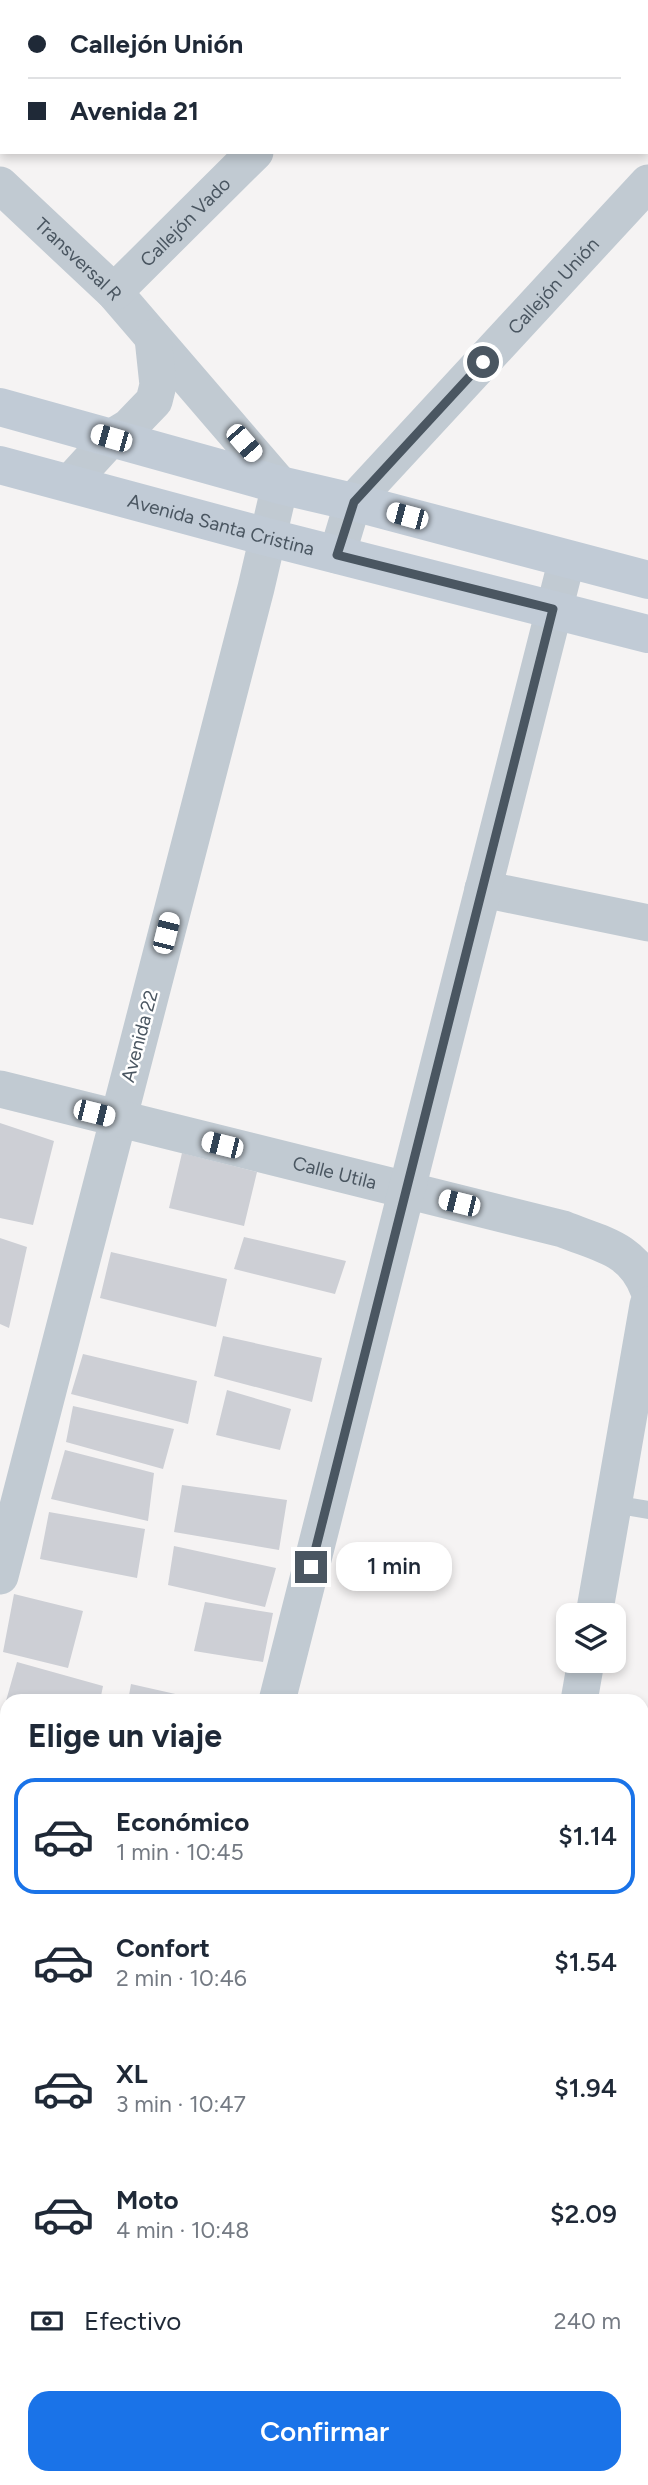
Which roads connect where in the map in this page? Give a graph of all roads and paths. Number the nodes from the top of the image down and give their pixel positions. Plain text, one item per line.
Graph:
1 (254, 154) edge
2 (648, 183) edge
3 (0, 185) edge
4 (114, 292) junction
5 (153, 338) junction
6 (0, 407) edge
7 (111, 438) junction
8 (0, 465) edge
9 (70, 483) junction
10 (280, 485) junction
11 (354, 502) junction
12 (267, 537) junction
13 (337, 555) junction
14 (567, 559) junction
15 (648, 580) edge
16 (553, 609) junction
17 (648, 634) edge
18 (482, 889) junction
19 (648, 923) edge
20 (0, 1089) edge
21 (117, 1119) junction
22 (406, 1190) junction
23 (648, 1289) edge
24 (648, 1304) edge
25 (640, 1385) edge
26 (631, 1507) edge
27 (0, 1576) edge
28 (598, 1603) edge
29 (584, 1673) edge
30 (279, 1694) edge
31 (580, 1694) edge

1 - 4 street, Callejón Vado
2 - 11 street, Callejón Unión
3 - 4 street, Transversal R
4 - 5 street, Transversal R
5 - 7 street
5 - 10 street, Transversal R
6 - 7 street
7 - 9 street
7 - 10 street
8 - 9 street, Avenida Santa Cristina
9 - 12 street, Avenida Santa Cristina
10 - 11 street
10 - 12 street
11 - 13 street, Callejón Unión
11 - 14 street
12 - 13 street, Avenida Santa Cristina
12 - 21 street, Avenida 22
13 - 16 street, Avenida Santa Cristina
14 - 15 street
14 - 16 street
16 - 17 street, Avenida Santa Cristina
16 - 18 street
18 - 19 street
18 - 22 street
20 - 21 street, Calle Utila
21 - 22 street, Calle Utila
21 - 27 street, Avenida 22
22 - 23 street, Calle Utila
22 - 30 street
24 - 25 street
25 - 26 street
26 - 28 street
29 - 31 street

